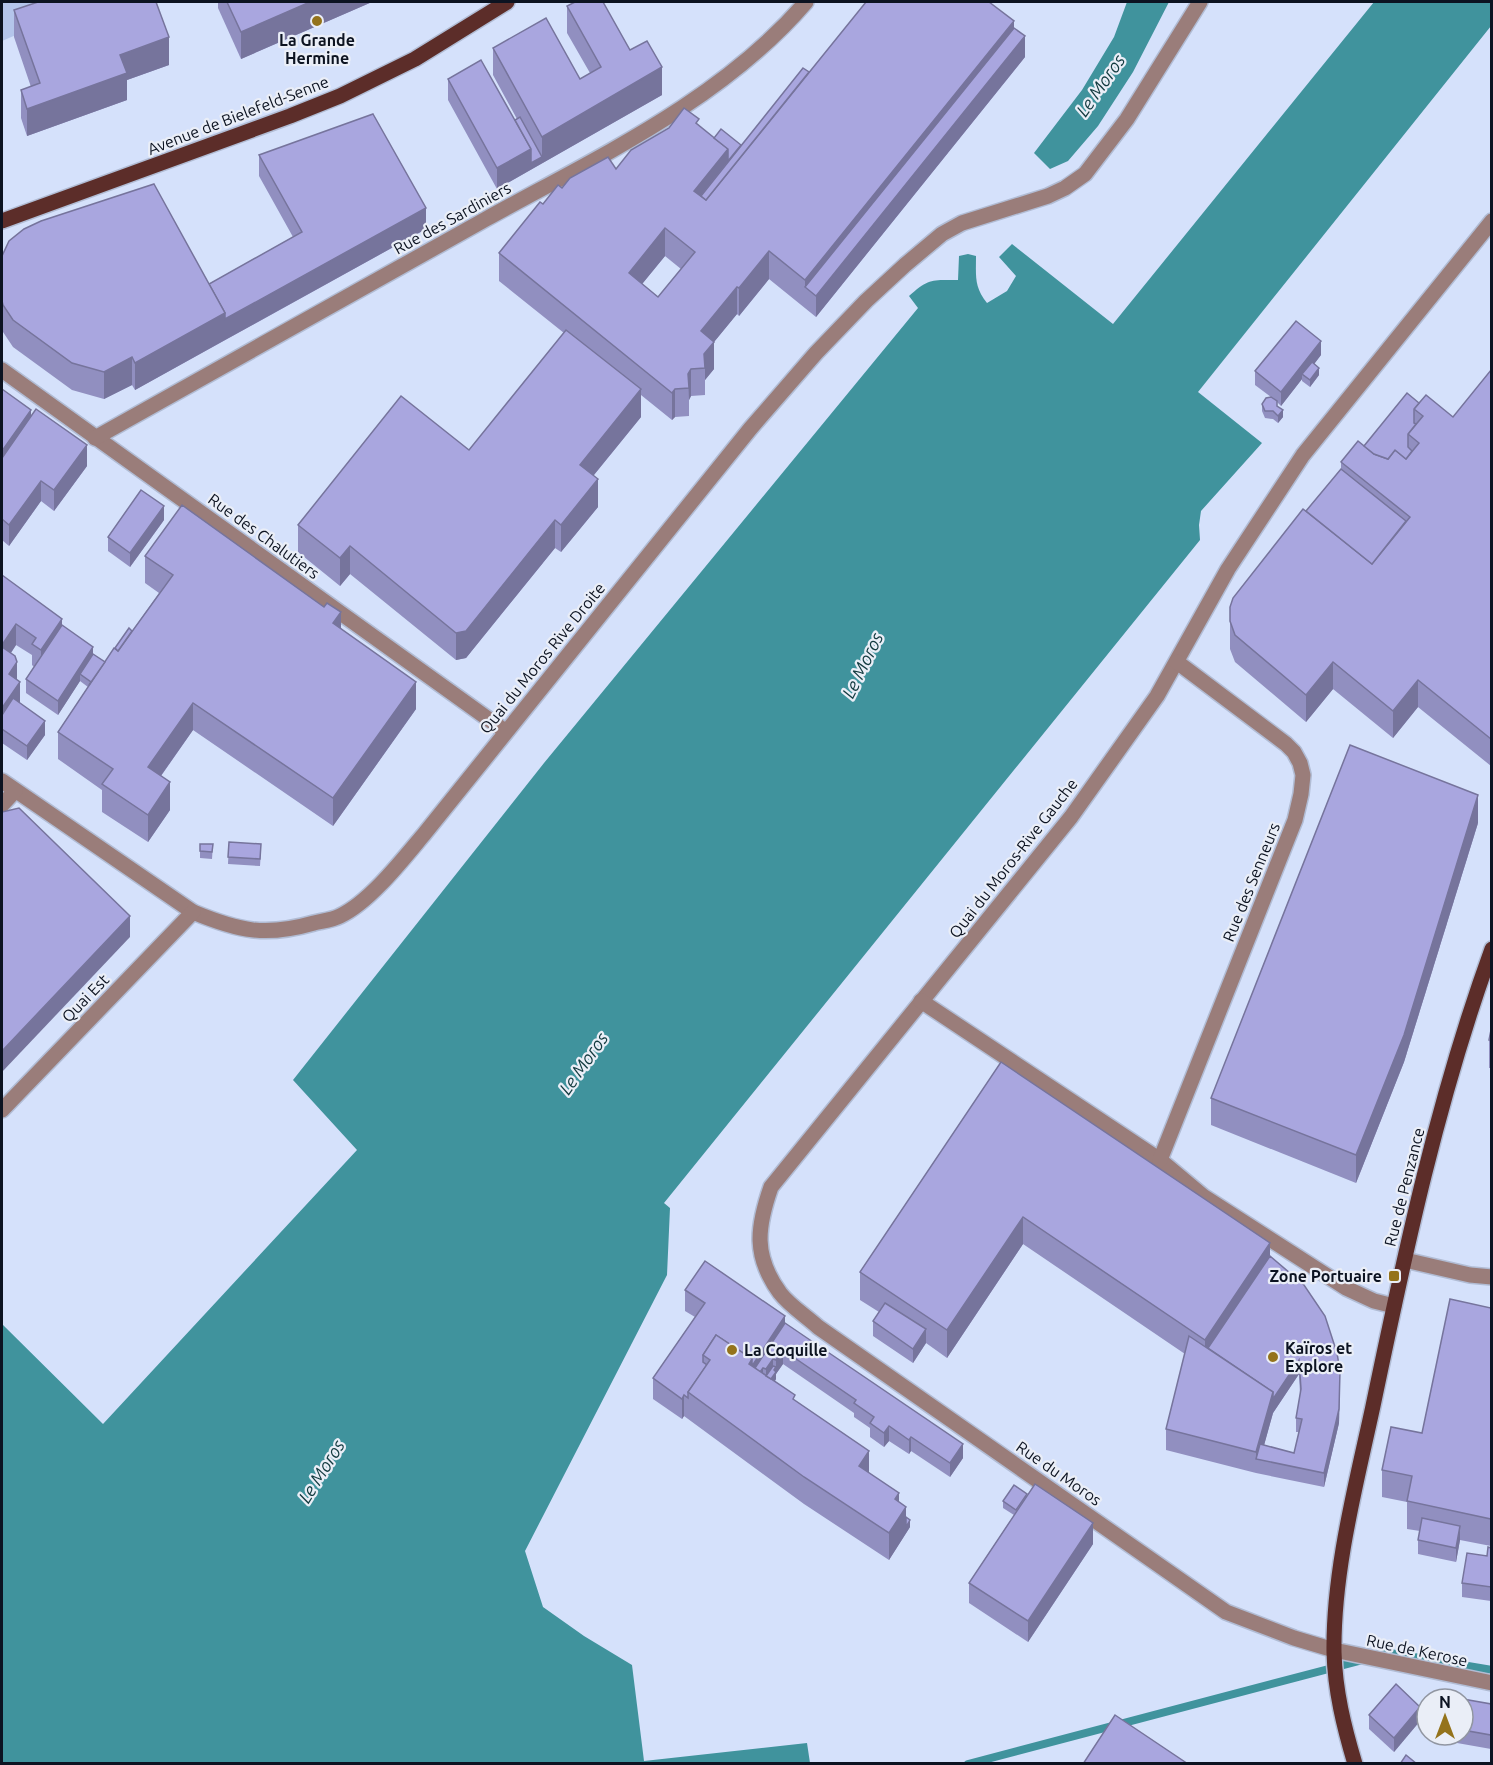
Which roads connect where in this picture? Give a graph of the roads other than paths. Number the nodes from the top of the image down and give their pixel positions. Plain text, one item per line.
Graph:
1 (507, 2) edge
2 (806, 2) edge
3 (1200, 2) edge
4 (2, 221) edge
5 (1491, 221) edge
6 (2, 370) edge
7 (95, 438) junction
8 (1177, 662) junction
9 (505, 731) junction
10 (2, 781) edge
11 (15, 791) junction
12 (2, 805) edge
13 (194, 912) junction
14 (1491, 949) edge
15 (921, 1002) junction
16 (2, 1110) edge
17 (1160, 1160) junction
18 (1405, 1260) junction
19 (1491, 1277) edge
20 (781, 1294) joint
21 (1394, 1306) junction
22 (1334, 1650) junction
23 (1491, 1683) edge
24 (1355, 1764) edge

1 - 4 main road, Avenue de Bielefeld-Senne
2 - 7 street, Rue des Sardiniers
3 - 9 street, Quai du Moros Rive Droite
5 - 8 street, Quai du Moros-Rive Gauche
6 - 7 street, Rue des Chalutiers
7 - 9 street, Rue des Chalutiers
8 - 15 street, Quai du Moros-Rive Gauche
8 - 17 street, Rue des Senneurs
9 - 13 street, Quai du Moros Rive Droite
10 - 11 street, Quai du Moros Rive Droite
11 - 12 street
11 - 13 street, Quai du Moros Rive Droite
13 - 16 street, Quai Est
14 - 18 main road, Rue de Penzance
15 - 17 street
15 - 20 street, Quai du Moros-Rive Gauche
17 - 21 street
18 - 19 street
18 - 21 main road, Rue de Penzance
20 - 22 street, Rue du Moros
21 - 22 main road, Rue de Penzance
22 - 23 street, Rue de Kerose
22 - 24 main road, Rue de Penzance

